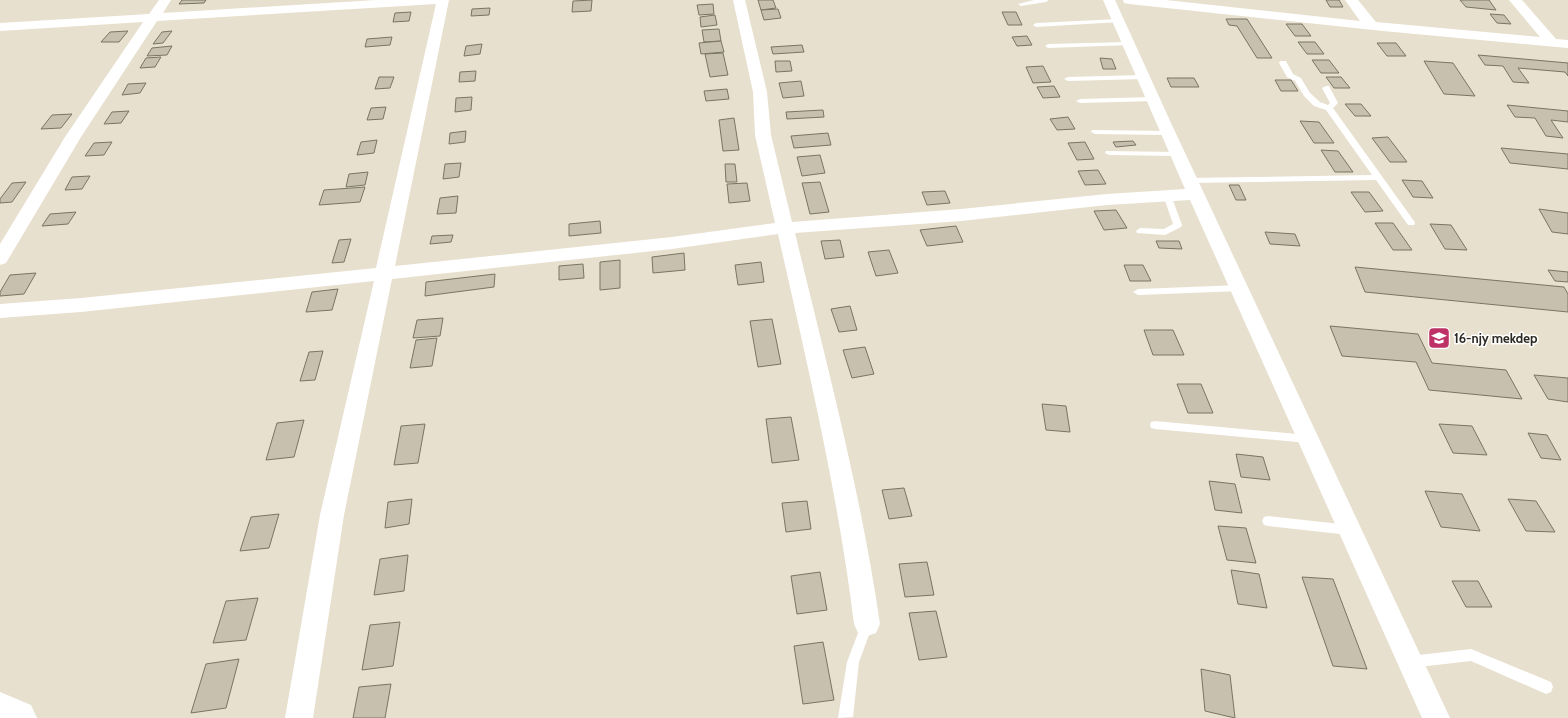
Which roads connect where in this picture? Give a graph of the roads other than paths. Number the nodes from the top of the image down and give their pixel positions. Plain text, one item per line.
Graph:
1 (165, 0) edge
2 (440, 0) edge
3 (443, 0) edge
4 (739, 0) edge
5 (1046, 0) edge
6 (1109, 0) edge
7 (1129, 0) edge
8 (1351, 0) edge
9 (1515, 0) edge
10 (1021, 4) dead end
11 (1200, 4) edge
12 (153, 18) junction
13 (1118, 21) junction
14 (1036, 25) dead end
15 (1371, 25) junction
16 (0, 27) edge
17 (1551, 42) junction
18 (1128, 44) junction
19 (1568, 44) edge
20 (1048, 46) dead end
21 (1283, 63) dead end
22 (1142, 77) junction
23 (1068, 79) dead end
24 (1326, 88) dead end
25 (1152, 99) junction
26 (1080, 101) dead end
27 (1329, 108) junction
28 (1095, 132) dead end
29 (1167, 133) junction
30 (1108, 153) dead end
31 (1177, 154) junction
32 (1379, 177) junction
33 (1192, 187) junction
34 (1166, 195) junction
35 (1411, 223) dead end
36 (785, 229) junction
37 (1140, 231) dead end
38 (0, 259) edge
39 (385, 274) junction
40 (1240, 288) junction
41 (1138, 292) dead end
42 (0, 311) edge
43 (1155, 425) dead end
44 (1308, 439) junction
45 (1268, 521) dead end
46 (1349, 530) junction
47 (867, 624) joint
48 (1410, 662) junction
49 (1546, 687) dead end
50 (0, 705) edge
51 (23, 718) edge
52 (299, 718) edge
53 (845, 718) edge
54 (1436, 718) edge

1 - 12 street
2 - 12 street
3 - 39 street
4 - 36 street
5 - 10 lane
6 - 13 street
7 - 11 street
8 - 15 street
9 - 17 street
11 - 15 street
12 - 16 street
12 - 38 street
13 - 14 lane
13 - 18 street
15 - 17 street
17 - 19 street
18 - 20 lane
18 - 22 street
21 - 27 lane
22 - 23 lane
22 - 25 street
24 - 27 lane
25 - 26 lane
25 - 29 street
27 - 32 lane
28 - 29 lane
29 - 31 street
30 - 31 lane
31 - 33 street
32 - 33 lane
32 - 35 lane
33 - 34 street
33 - 40 street
34 - 36 street
34 - 37 lane
36 - 39 street
36 - 47 street
39 - 42 street
39 - 52 street
40 - 41 lane
40 - 44 street
43 - 44 lane
44 - 46 street
45 - 46 lane
46 - 48 street
47 - 53 lane
48 - 49 lane
48 - 54 street
50 - 51 street

